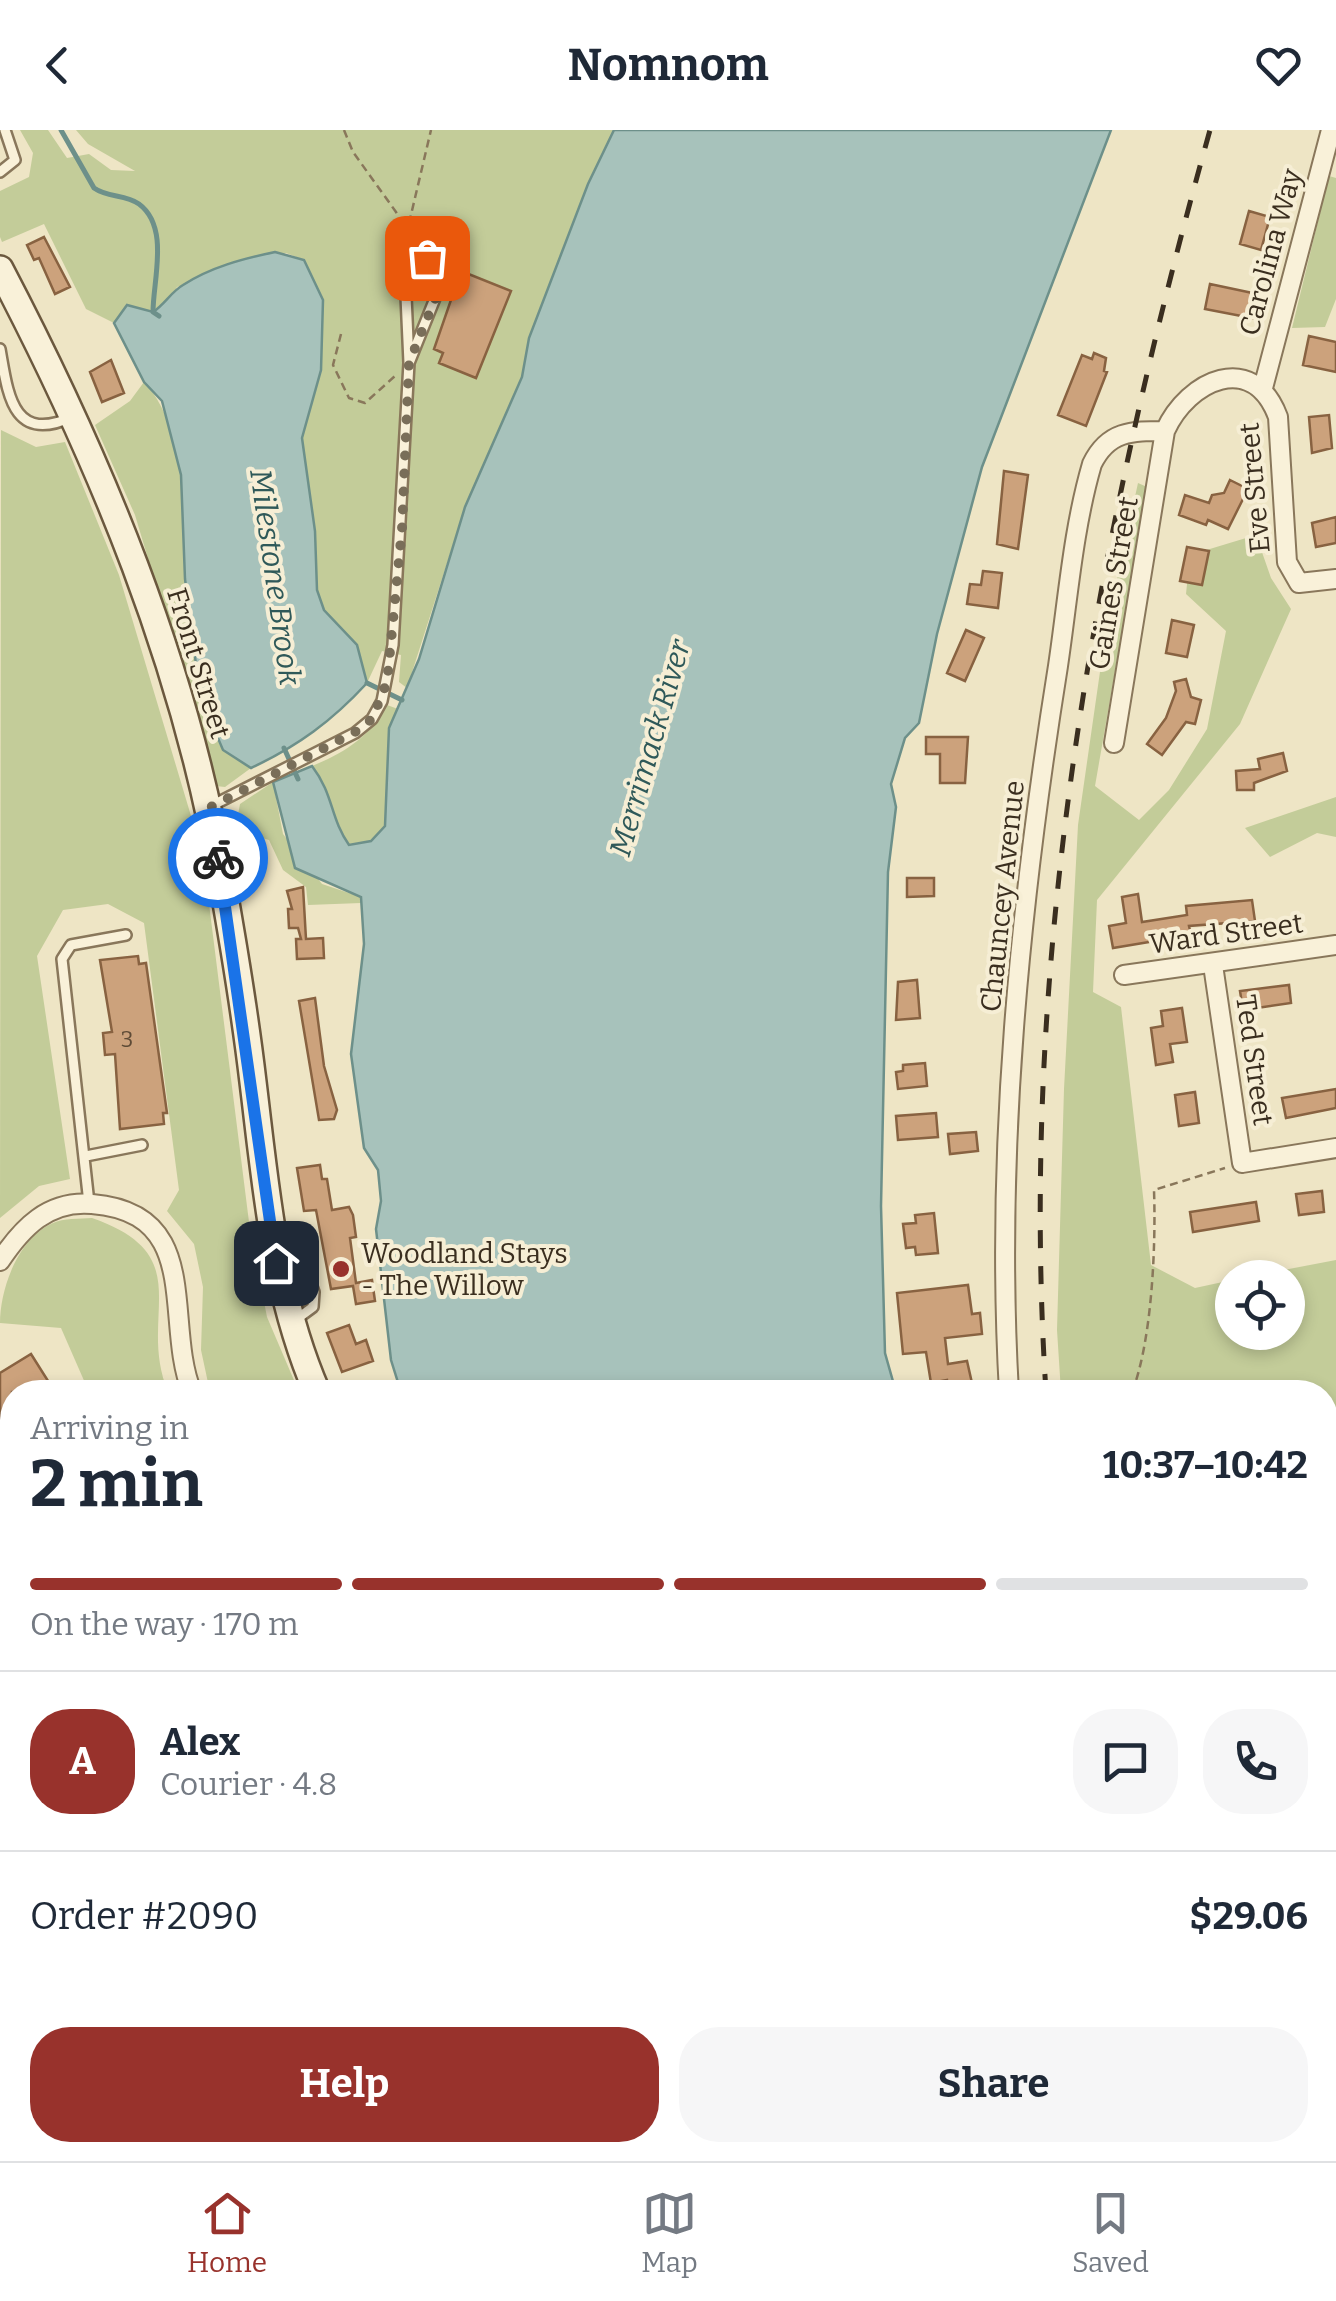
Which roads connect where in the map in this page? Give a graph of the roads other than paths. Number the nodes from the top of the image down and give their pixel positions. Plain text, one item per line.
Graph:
1 (6, 130) edge
2 (1330, 130) edge
3 (0, 172) edge
4 (0, 270) edge
5 (0, 350) edge
6 (409, 363) junction
7 (1263, 388) junction
8 (74, 416) junction
9 (1165, 431) junction
10 (1336, 579) edge
11 (1114, 743) dead end
12 (209, 808) junction
13 (126, 934) dead end
14 (1336, 945) edge
15 (1213, 965) junction
16 (1124, 975) dead end
17 (142, 1144) dead end
18 (1336, 1148) edge
19 (86, 1156) junction
20 (88, 1203) junction
21 (0, 1262) edge
22 (189, 1380) edge
23 (312, 1380) edge
24 (1009, 1380) edge

1 - 3 lane
2 - 7 street, Carolina Way
4 - 8 main road, Front Street
5 - 8 lane
6 - 6 lane
6 - 12 lane
7 - 9 street, Eve Street
7 - 10 street, Eve Street
8 - 12 main road, Front Street
9 - 11 street, Gaines Street
9 - 24 street, Chauncey Avenue
12 - 23 main road, Front Street
13 - 19 lane
14 - 15 street, Ward Street
15 - 16 street, Ward Street
15 - 18 street, Ted Street
17 - 19 lane
19 - 20 lane
20 - 21 street
20 - 22 street

